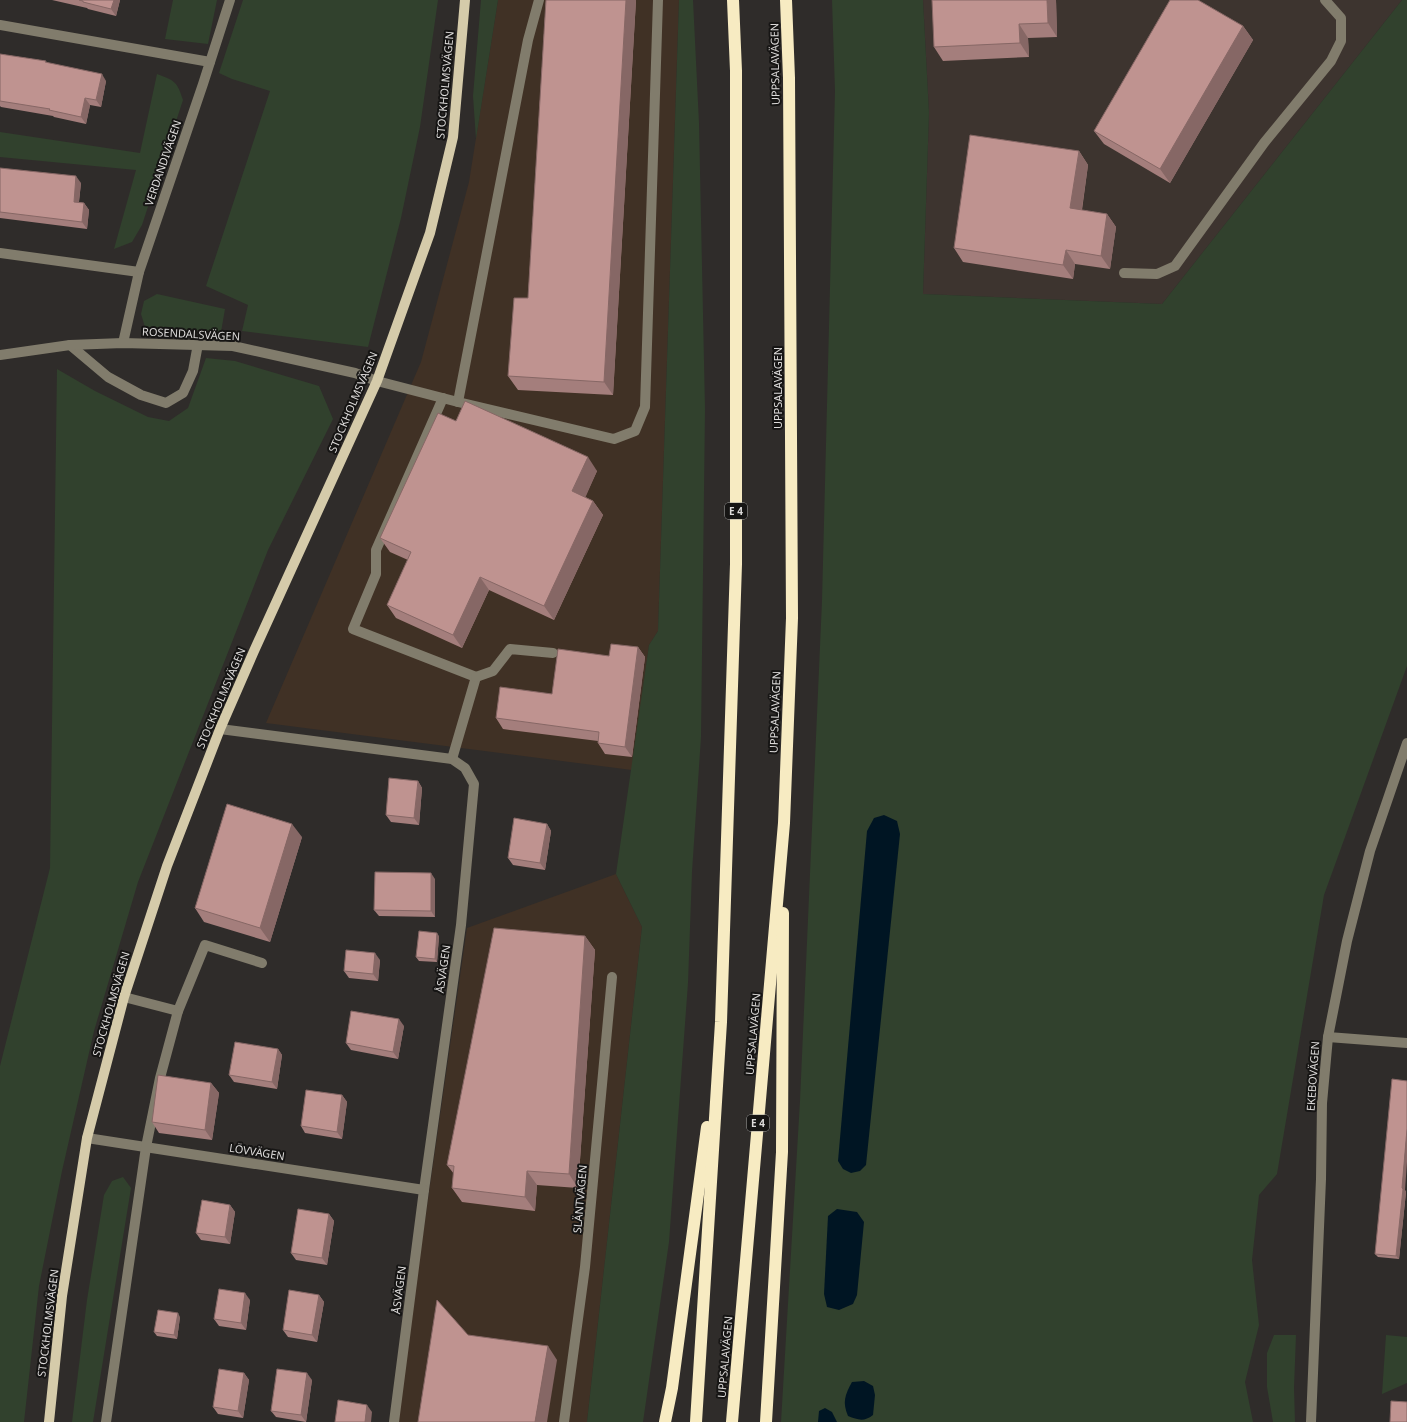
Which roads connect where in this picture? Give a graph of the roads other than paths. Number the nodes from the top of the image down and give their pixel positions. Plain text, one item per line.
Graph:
1 (230, 0) edge
2 (465, 0) edge
3 (539, 0) edge
4 (658, 0) edge
5 (733, 0) edge
6 (786, 0) edge
7 (1325, 0) edge
8 (0, 25) edge
9 (210, 62) junction
10 (0, 253) edge
11 (138, 272) junction
12 (1124, 273) dead end
13 (123, 343) junction
14 (198, 344) junction
15 (70, 345) junction
16 (0, 355) edge
17 (377, 381) junction
18 (443, 398) junction
19 (458, 402) junction
20 (553, 653) dead end
21 (476, 677) junction
22 (220, 729) junction
23 (1407, 743) edge
24 (452, 759) junction
25 (784, 823) junction
26 (262, 963) dead end
27 (612, 977) dead end
28 (124, 998) junction
29 (178, 1011) junction
30 (721, 1022) junction
31 (1328, 1037) junction
32 (1407, 1043) edge
33 (87, 1138) junction
34 (146, 1146) junction
35 (424, 1190) junction
36 (49, 1422) edge
37 (106, 1422) edge
38 (394, 1422) edge
39 (564, 1422) edge
40 (665, 1422) edge
41 (696, 1422) edge
42 (732, 1422) edge
43 (766, 1422) edge
44 (1311, 1422) edge

1 - 9 street, VERDANDIVÄGEN
2 - 17 main road, STOCKHOLMSVÄGEN
3 - 19 street
4 - 19 street, ROSENDALSVÄGEN
5 - 30 highway, E 4
6 - 25 highway, UPPSALAVÄGEN / E 4
7 - 12 street
8 - 9 street
9 - 11 street, VERDANDIVÄGEN
10 - 11 street
11 - 13 street, VERDANDIVÄGEN
13 - 14 street, ROSENDALSVÄGEN
13 - 15 street, ROSENDALSVÄGEN
14 - 15 street
14 - 17 street, ROSENDALSVÄGEN
15 - 16 street, ROSENDALSVÄGEN
17 - 18 street, ROSENDALSVÄGEN
17 - 22 main road, STOCKHOLMSVÄGEN
18 - 19 street, ROSENDALSVÄGEN
18 - 21 street
20 - 21 street
21 - 24 street
22 - 24 street
22 - 28 main road, STOCKHOLMSVÄGEN
23 - 31 street, EKEBOVÄGEN
24 - 35 street, ÅSVÄGEN
25 - 42 highway, UPPSALAVÄGEN / E 4
25 - 43 highway
26 - 29 street
27 - 39 street, SLÄNTVÄGEN
28 - 29 street
28 - 33 main road, STOCKHOLMSVÄGEN
29 - 34 street
30 - 40 highway
30 - 41 highway, E 4
31 - 32 street
31 - 44 street, EKEBOVÄGEN
33 - 34 street, LÖVVÄGEN
33 - 36 main road, STOCKHOLMSVÄGEN
34 - 35 street, LÖVVÄGEN
34 - 37 street
35 - 38 street, ÅSVÄGEN

